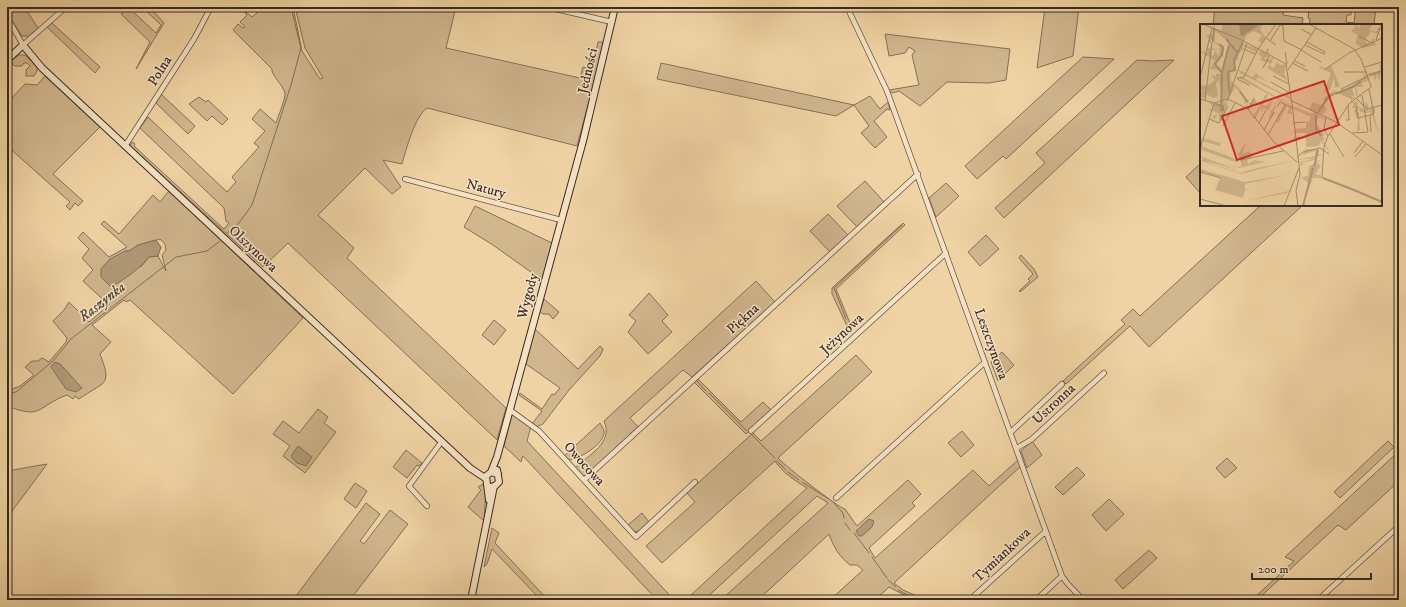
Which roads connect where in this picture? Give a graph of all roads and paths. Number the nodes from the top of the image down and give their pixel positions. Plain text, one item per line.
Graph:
1 (66, 7) edge
2 (211, 7) edge
3 (547, 7) edge
4 (615, 7) edge
5 (846, 7) edge
6 (7, 17) edge
7 (612, 22) junction
8 (23, 45) junction
9 (7, 60) edge
10 (583, 141) joint
11 (125, 146) junction
12 (918, 174) junction
13 (405, 179) dead end
14 (561, 220) junction
15 (946, 253) junction
16 (985, 362) junction
17 (1104, 373) dead end
18 (1062, 384) dead end
19 (510, 410) junction
20 (751, 431) dead end
21 (1011, 432) junction
22 (442, 441) junction
23 (1017, 448) junction
24 (490, 474) junction
25 (584, 480) junction
26 (695, 482) dead end
27 (491, 486) junction
28 (836, 498) dead end
29 (427, 506) dead end
30 (1399, 526) edge
31 (1046, 530) junction
32 (1062, 576) junction
33 (974, 596) dead end
34 (471, 600) edge
35 (1036, 600) edge
36 (1083, 600) edge
37 (1318, 600) edge

1 - 8 street
2 - 11 street, Polna
3 - 7 street
4 - 7 street, Jedności
5 - 12 street, Leszczynowa
6 - 8 street
7 - 10 street, Jedności
8 - 9 street
8 - 11 street, Olszynowa
10 - 14 street, Wygody
11 - 22 street, Olszynowa
12 - 15 street, Leszczynowa
12 - 25 street, Piękna
13 - 14 street, Natury
14 - 19 street, Wygody
15 - 16 street, Leszczynowa
15 - 20 street, Jeżynowa
16 - 21 street, Leszczynowa
16 - 28 street
17 - 23 street, Ustronna
18 - 21 street
19 - 24 street, Wygody
19 - 25 street, Owocowa
21 - 23 street, Leszczynowa
22 - 24 street, Olszynowa
22 - 29 street
23 - 31 street, Leszczynowa
24 - 27 street
24 - 27 street
25 - 26 street, Owocowa
27 - 34 street
30 - 37 street
31 - 32 street, Leszczynowa
31 - 33 street, Tymiankowa
32 - 35 street
32 - 36 street, Leszczynowa

